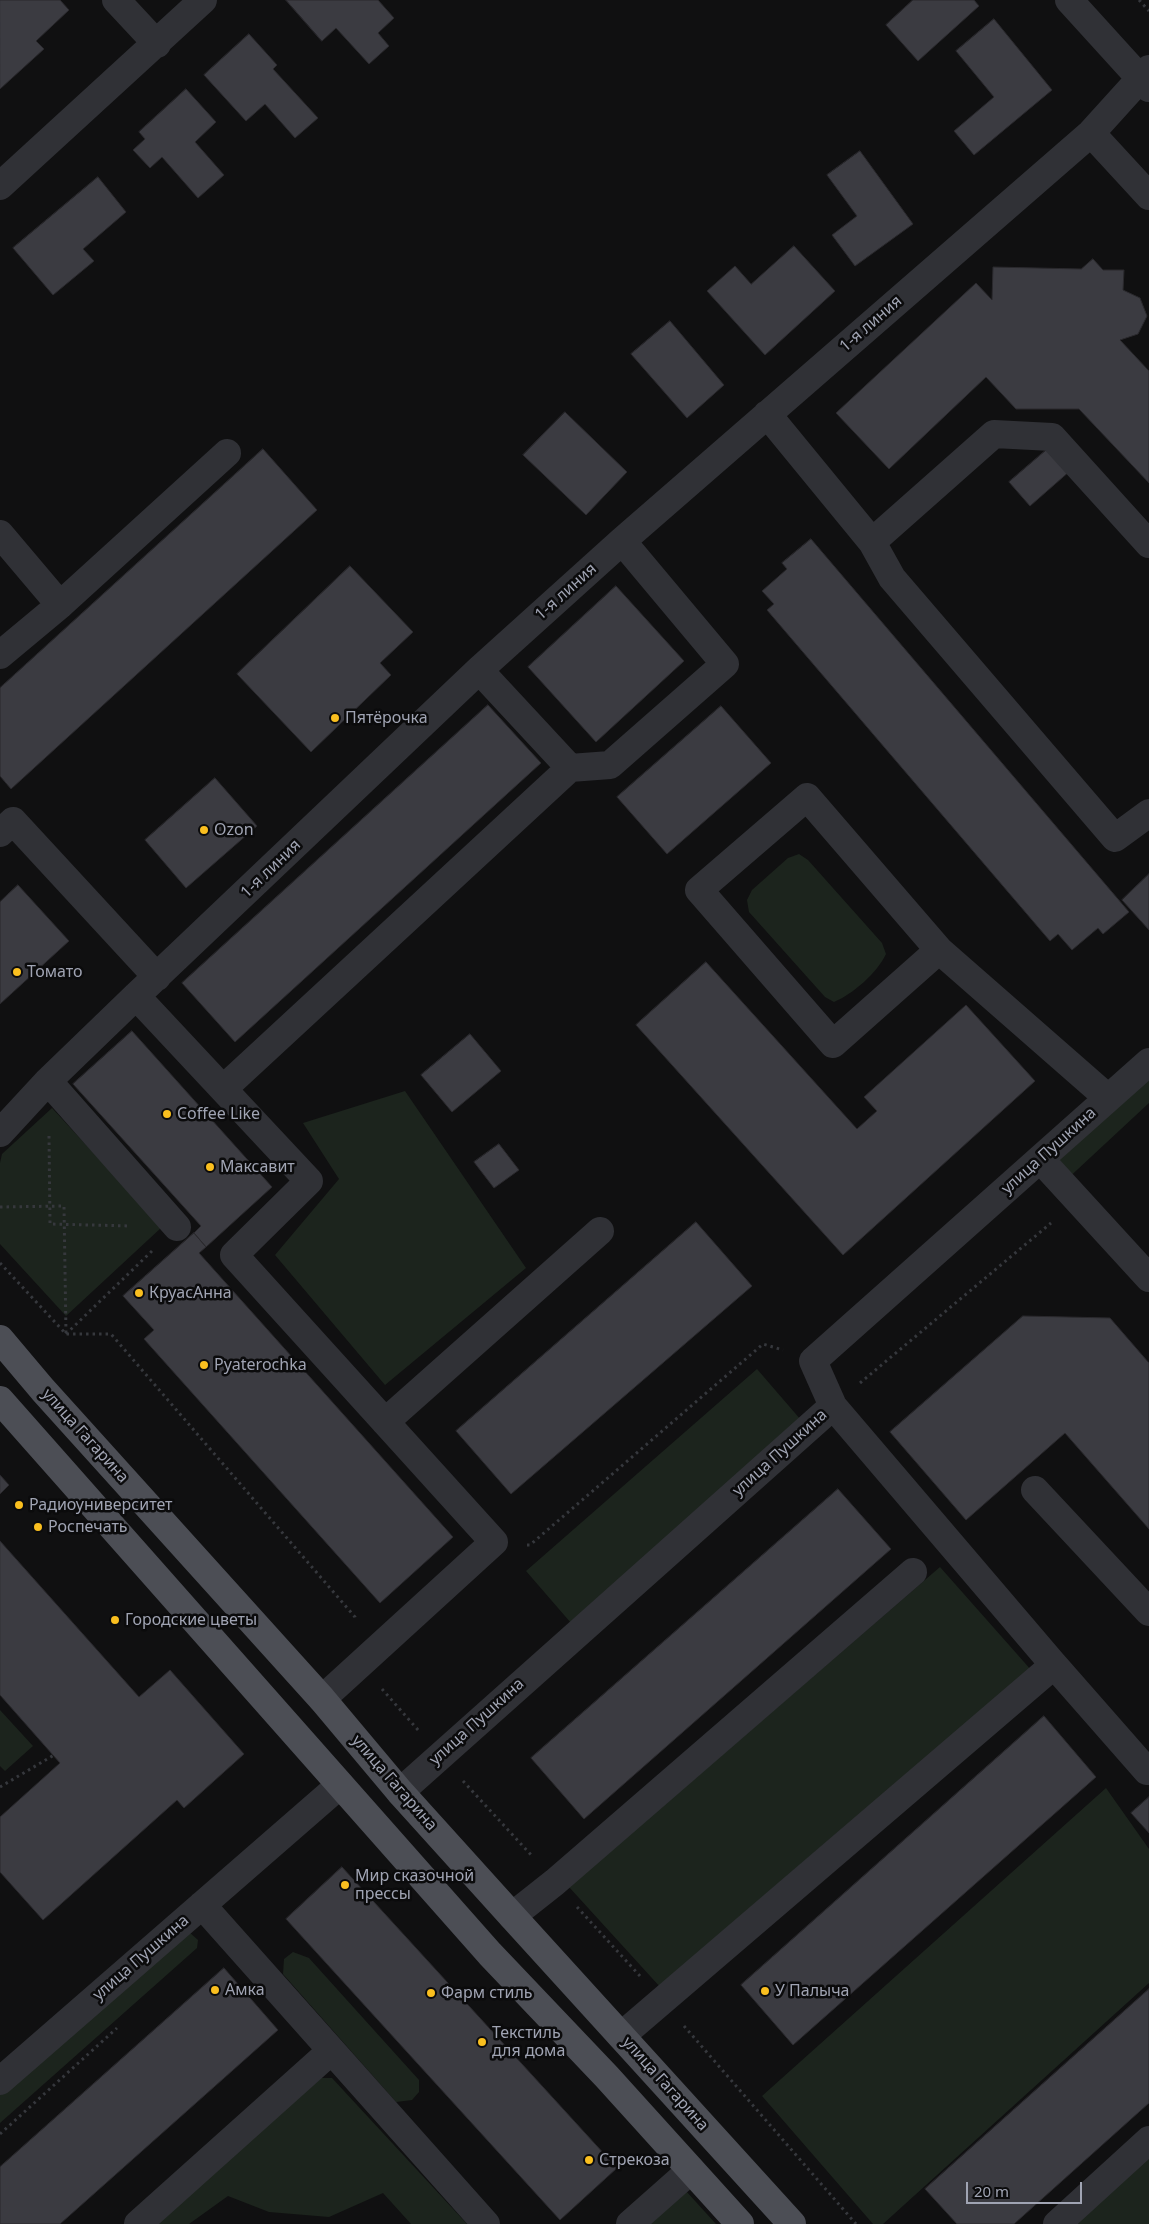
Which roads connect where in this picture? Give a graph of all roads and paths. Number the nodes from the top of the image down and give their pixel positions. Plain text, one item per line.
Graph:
1 (116, 0) edge
2 (203, 0) edge
3 (1069, 0) edge
4 (1139, 0) edge
5 (1149, 11) edge
6 (157, 44) junction
7 (1146, 78) edge
8 (1091, 133) junction
9 (0, 186) edge
10 (1149, 196) edge
11 (767, 414) junction
12 (227, 452) dead end
13 (0, 534) edge
14 (622, 541) junction
15 (872, 542) junction
16 (1149, 544) edge
17 (60, 605) junction
18 (0, 655) edge
19 (479, 670) junction
20 (570, 768) junction
21 (1149, 813) edge
22 (0, 833) edge
23 (939, 950) junction
24 (156, 977) junction
25 (136, 996) junction
26 (1149, 1062) edge
27 (48, 1081) junction
28 (223, 1089) junction
29 (1108, 1098) junction
30 (0, 1133) edge
31 (1040, 1160) junction
32 (1078, 1200) junction
33 (50, 1206) junction
34 (0, 1207) edge
35 (64, 1225) junction
36 (177, 1227) junction
37 (600, 1231) dead end
38 (1149, 1278) edge
39 (0, 1339) edge
40 (813, 1361) junction
41 (0, 1400) edge
42 (833, 1406) junction
43 (385, 1422) junction
44 (1035, 1490) dead end
45 (494, 1542) junction
46 (914, 1572) dead end
47 (1149, 1612) edge
48 (1054, 1665) junction
49 (322, 1699) junction
50 (54, 1755) dead end
51 (372, 1757) junction
52 (1149, 1769) edge
53 (340, 1785) junction
54 (0, 1787) edge
55 (400, 1792) junction
56 (202, 1905) junction
57 (512, 1916) junction
58 (622, 2036) junction
59 (331, 2051) junction
60 (0, 2081) edge
61 (1149, 2140) edge
62 (691, 2170) junction
63 (138, 2224) edge
64 (486, 2224) edge
65 (630, 2224) edge
66 (740, 2224) edge
67 (792, 2224) edge
68 (1057, 2224) edge

1 - 6 street
2 - 6 street
3 - 7 street
4 - 5 path
6 - 9 street
7 - 8 street, 1-я линия
8 - 10 street
8 - 11 street, 1-я линия
11 - 14 street, 1-я линия
11 - 15 street
12 - 17 street
13 - 17 street
14 - 19 street, 1-я линия
14 - 20 street
15 - 16 street
15 - 21 street
17 - 18 street
19 - 20 street
19 - 24 street, 1-я линия
20 - 28 street
22 - 24 street
23 - 23 street
23 - 29 street
24 - 25 street, 1-я линия
25 - 27 street, 1-я линия
25 - 28 street
26 - 29 street, улица Пушкина
27 - 30 street, 1-я линия
27 - 33 path
27 - 36 street
28 - 43 street
29 - 31 street, улица Пушкина
31 - 32 street
31 - 40 street, улица Пушкина
32 - 38 street
32 - 42 path
33 - 34 path
33 - 35 path
33 - 35 path
35 - 36 path
35 - 36 path
37 - 43 street
39 - 49 main road, улица Гагарина
40 - 42 street, улица Пушкина
40 - 45 path
41 - 53 main road
42 - 48 street
42 - 55 street, улица Пушкина
43 - 45 street
44 - 47 street
45 - 49 street
46 - 57 street
48 - 52 street
48 - 58 street
49 - 51 main road, улица Гагарина
50 - 54 path
51 - 53 main road, улица Пушкина
51 - 55 main road, улица Гагарина
53 - 56 street, улица Пушкина
53 - 62 main road
55 - 57 main road, улица Гагарина
56 - 59 street
56 - 60 street, улица Пушкина
57 - 58 main road, улица Гагарина
58 - 67 main road, улица Гагарина
59 - 63 street
59 - 64 street
61 - 68 street
62 - 65 street
62 - 66 main road

